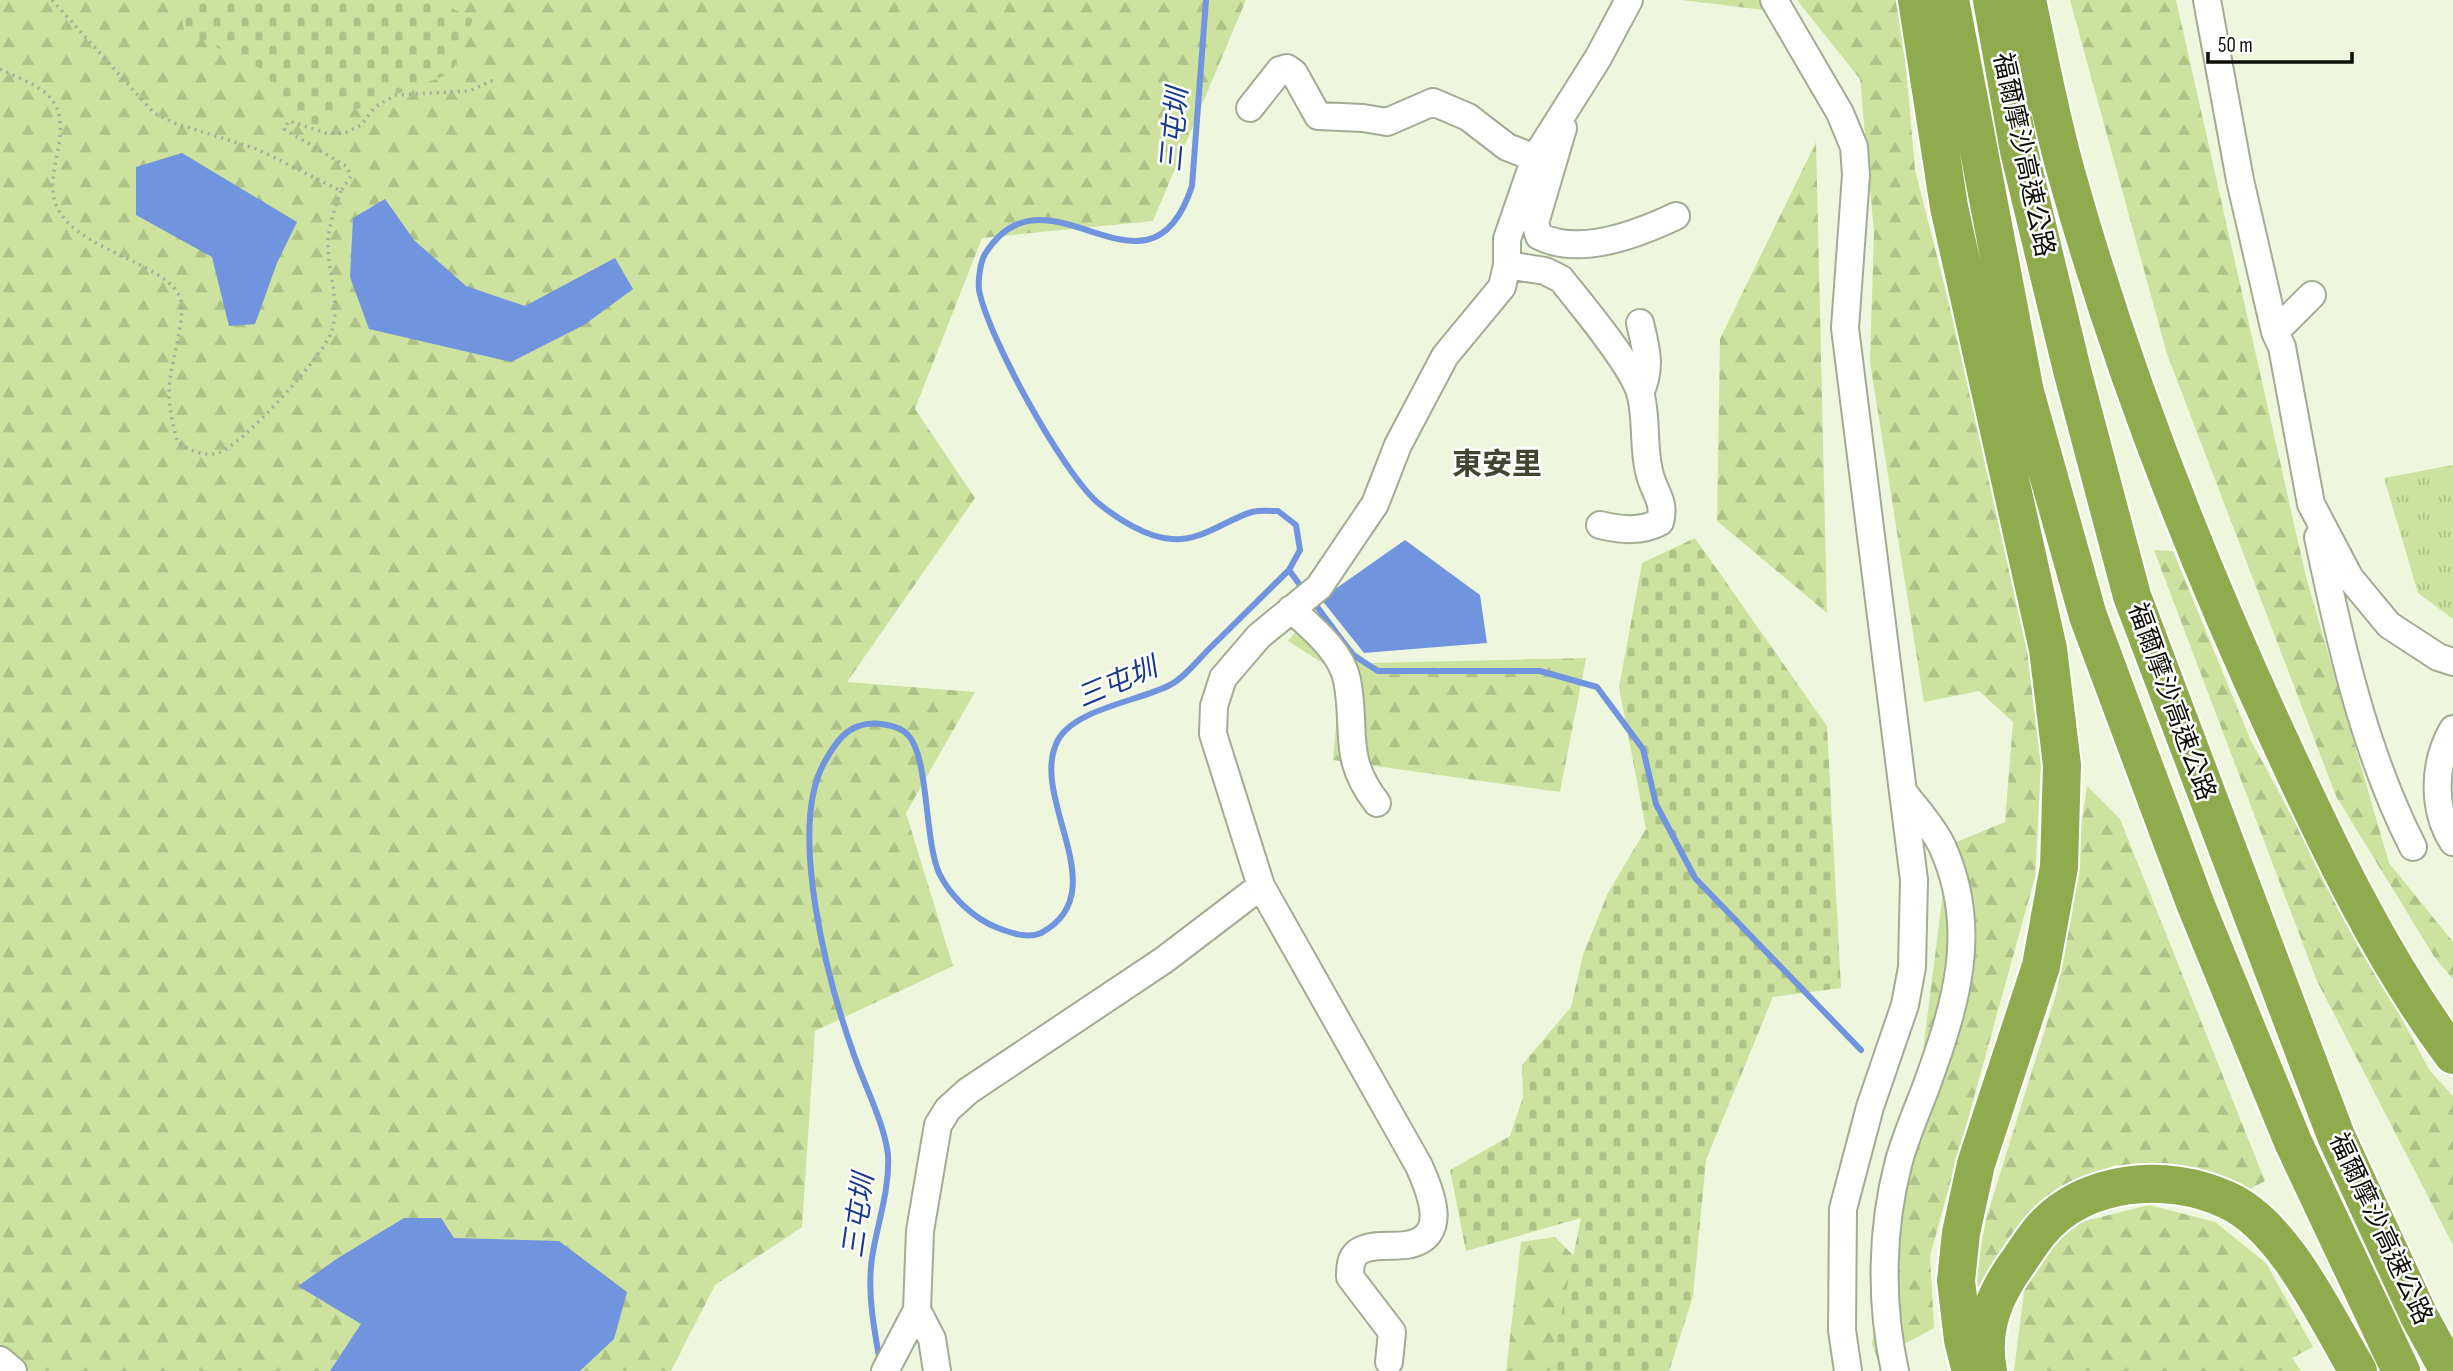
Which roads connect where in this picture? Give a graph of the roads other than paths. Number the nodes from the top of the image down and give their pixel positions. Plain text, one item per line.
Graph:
1 (1629, 0) edge
2 (1774, 0) edge
3 (1917, 0) edge
4 (1950, 0) edge
5 (1992, 0) edge
6 (2027, 0) edge
7 (2207, 0) edge
8 (1569, 102) junction
9 (1250, 108) dead end
10 (1535, 158) junction
11 (1676, 216) dead end
12 (1507, 265) junction
13 (2312, 295) dead end
14 (1640, 323) dead end
15 (2275, 332) junction
16 (1640, 393) junction
17 (2311, 504) junction
18 (1600, 525) dead end
19 (1291, 609) junction
20 (2453, 662) edge
21 (2453, 729) edge
22 (1905, 794) junction
23 (1377, 803) dead end
24 (2453, 842) edge
25 (2413, 847) dead end
26 (1261, 886) junction
27 (2453, 1055) edge
28 (917, 1310) junction
29 (0, 1360) edge
30 (889, 1361) edge
31 (1389, 1362) dead end
32 (13, 1371) edge
33 (937, 1371) edge
34 (1848, 1371) edge
35 (1895, 1371) edge
36 (1971, 1371) edge
37 (1988, 1371) edge
38 (2358, 1371) edge
39 (2401, 1371) edge
40 (2449, 1371) edge

1 - 8 street
2 - 22 street
3 - 36 highway
4 - 39 highway, 福爾摩沙高速公路
5 - 40 highway, 福爾摩沙高速公路
6 - 27 highway
7 - 15 street
8 - 10 street
8 - 11 street
9 - 10 street
10 - 12 street
12 - 16 street
12 - 19 street
13 - 15 street
14 - 16 street
15 - 17 street
16 - 18 street
17 - 20 street
17 - 25 street
19 - 23 street
19 - 26 street
21 - 24 street
22 - 34 street
22 - 35 street
26 - 28 street
26 - 31 street
28 - 30 street
28 - 33 street
29 - 32 street
37 - 38 highway

